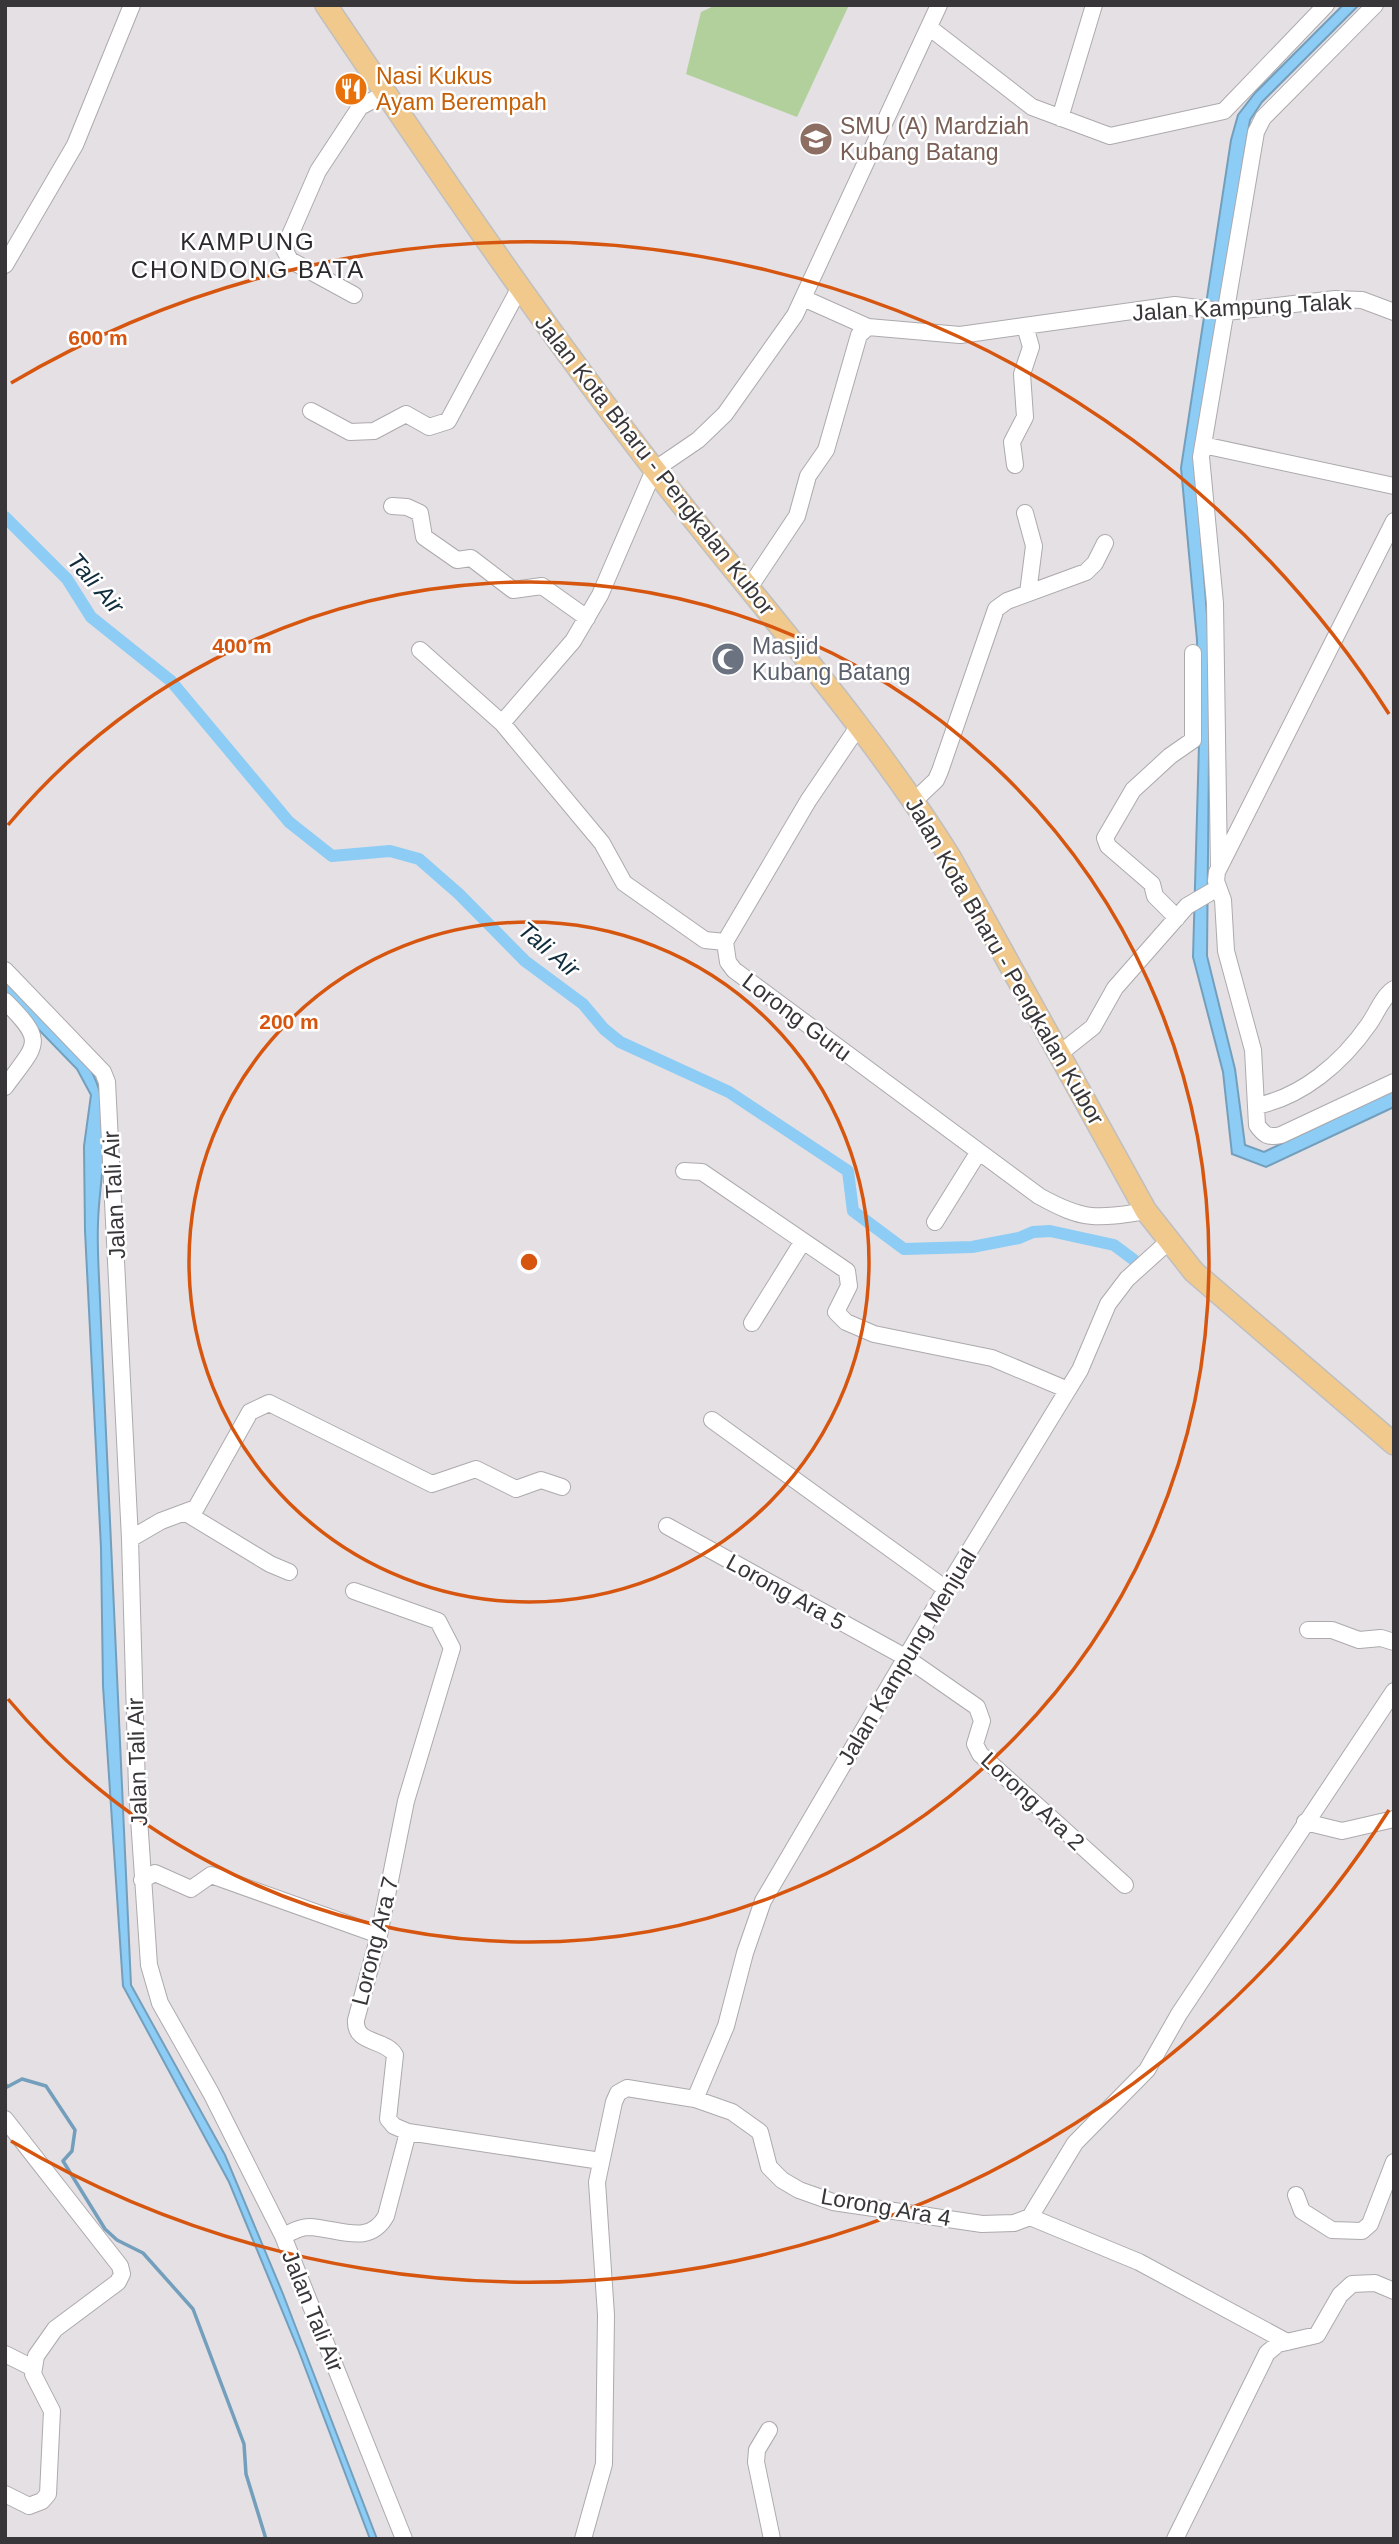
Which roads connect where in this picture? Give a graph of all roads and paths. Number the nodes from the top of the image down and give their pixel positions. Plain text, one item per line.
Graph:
1 (132, 5) edge
2 (326, 5) edge
3 (939, 5) edge
4 (1094, 5) edge
5 (1326, 5) edge
6 (1375, 5) edge
7 (930, 28) junction
8 (386, 93) junction
9 (1060, 118) junction
10 (5, 265) edge
11 (520, 289) junction
12 (354, 295) dead end
13 (803, 298) junction
14 (1224, 312) junction
15 (1394, 312) edge
16 (1025, 326) junction
17 (867, 327) junction
18 (311, 411) dead end
19 (1203, 445) junction
20 (1015, 465) dead end
21 (654, 470) junction
22 (1394, 486) edge
23 (392, 506) dead end
24 (1025, 513) dead end
25 (1394, 521) edge
26 (1105, 543) dead end
27 (750, 587) junction
28 (1028, 593) junction
29 (587, 618) junction
30 (420, 650) dead end
31 (1193, 653) dead end
32 (502, 723) junction
33 (860, 724) junction
34 (915, 800) junction
35 (1220, 869) junction
36 (1215, 891) junction
37 (1177, 918) junction
38 (725, 942) junction
39 (5, 970) edge
40 (1394, 989) edge
41 (5, 1002) edge
42 (1059, 1054) junction
43 (1394, 1082) edge
44 (5, 1087) edge
45 (1256, 1107) junction
46 (978, 1153) junction
47 (684, 1171) dead end
48 (1146, 1211) junction
49 (935, 1222) dead end
50 (803, 1241) junction
51 (1168, 1242) junction
52 (752, 1323) dead end
53 (1068, 1390) junction
54 (712, 1420) dead end
55 (1394, 1444) edge
56 (562, 1487) dead end
57 (186, 1513) junction
58 (667, 1526) dead end
59 (130, 1539) junction
60 (289, 1572) dead end
61 (946, 1589) junction
62 (354, 1591) dead end
63 (1308, 1630) dead end
64 (1394, 1642) edge
65 (905, 1657) junction
66 (1394, 1691) edge
67 (1394, 1819) edge
68 (1305, 1822) junction
69 (142, 1880) junction
70 (1125, 1885) dead end
71 (379, 1935) junction
72 (695, 2099) junction
73 (5, 2119) edge
74 (408, 2132) junction
75 (601, 2161) junction
76 (1394, 2162) edge
77 (1296, 2195) dead end
78 (1030, 2217) junction
79 (283, 2236) junction
80 (1394, 2291) edge
81 (1287, 2342) junction
82 (5, 2354) edge
83 (33, 2368) junction
84 (769, 2430) dead end
85 (5, 2494) edge
86 (404, 2539) edge
87 (583, 2539) edge
88 (772, 2539) edge
89 (1175, 2539) edge

1 - 10 street
2 - 8 main road, Jalan Kota Bharu - Pengkalan Kubor
3 - 7 street
4 - 9 street
5 - 9 street
6 - 14 street
7 - 9 street
7 - 13 street
8 - 11 main road, Jalan Kota Bharu - Pengkalan Kubor
8 - 12 street
11 - 18 street
11 - 21 main road, Jalan Kota Bharu - Pengkalan Kubor
13 - 17 street, Jalan Kampung Talak
13 - 21 street
14 - 15 street, Jalan Kampung Talak
14 - 16 street, Jalan Kampung Talak
14 - 19 street
16 - 17 street, Jalan Kampung Talak
16 - 20 street
17 - 27 street
19 - 22 street
19 - 35 street
21 - 27 main road, Jalan Kota Bharu - Pengkalan Kubor
21 - 29 street
23 - 29 street
24 - 28 street
25 - 35 street
26 - 28 street
27 - 33 main road, Jalan Kota Bharu - Pengkalan Kubor
28 - 34 street
29 - 32 street
30 - 32 street
31 - 37 street
32 - 38 street
33 - 34 main road, Jalan Kota Bharu - Pengkalan Kubor
33 - 38 street
34 - 42 main road, Jalan Kota Bharu - Pengkalan Kubor
35 - 36 street
36 - 37 street
36 - 45 street
37 - 42 street
38 - 46 street, Lorong Guru
39 - 59 street, Jalan Tali Air
40 - 45 street
41 - 44 street
42 - 48 main road, Jalan Kota Bharu - Pengkalan Kubor
43 - 45 street
46 - 48 street, Lorong Guru
46 - 49 street
47 - 50 street
48 - 51 main road, Jalan Kota Bharu - Pengkalan Kubor
50 - 52 street
50 - 53 street
51 - 53 street, Jalan Kampung Menjual
51 - 55 main road, Jalan Kota Bharu - Pengkalan Kubor
53 - 61 street, Jalan Kampung Menjual
54 - 61 street
56 - 57 street
57 - 59 street
57 - 60 street
58 - 65 street, Lorong Ara 5
59 - 69 street, Jalan Tali Air
61 - 65 street, Jalan Kampung Menjual
62 - 71 street, Lorong Ara 7
63 - 64 street
65 - 70 street, Lorong Ara 2
65 - 72 street, Jalan Kampung Menjual
66 - 68 street
67 - 68 street
68 - 78 street
69 - 71 street
69 - 79 street, Jalan Tali Air
71 - 74 street, Lorong Ara 7
72 - 75 street, Lorong Ara 4
72 - 78 street, Lorong Ara 4
73 - 83 street
74 - 75 street
74 - 79 street
75 - 87 street, Lorong Ara 4
76 - 77 street
78 - 81 street
79 - 86 street, Jalan Tali Air
80 - 81 street
81 - 89 street
82 - 83 street
83 - 85 street
84 - 88 street

